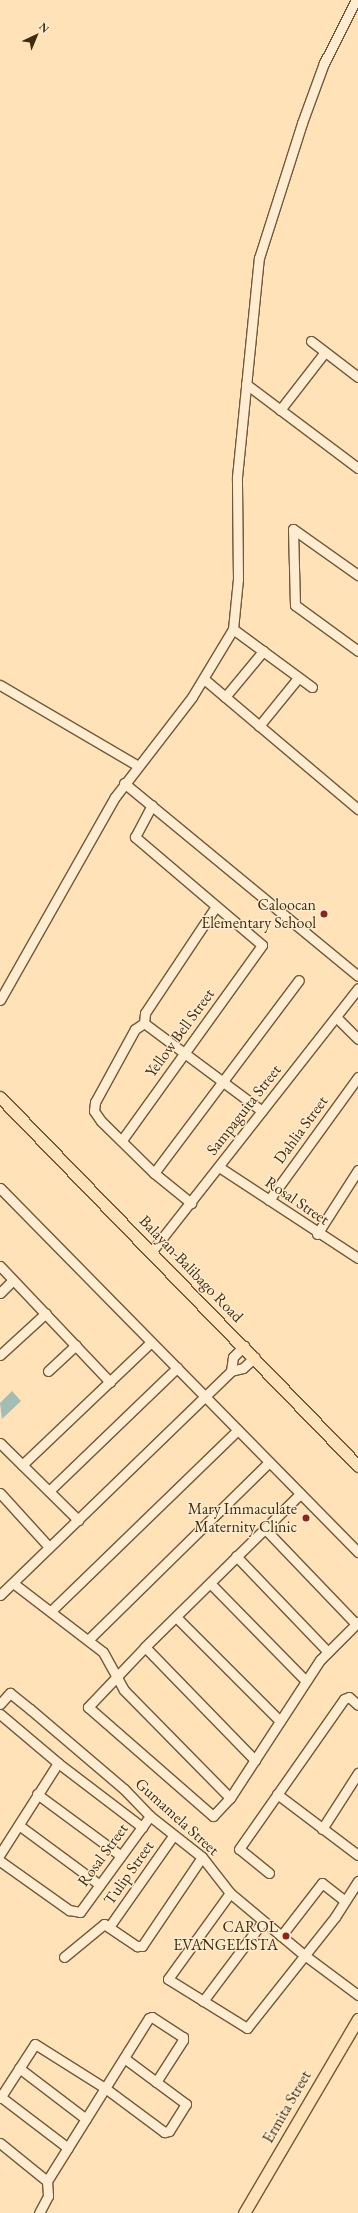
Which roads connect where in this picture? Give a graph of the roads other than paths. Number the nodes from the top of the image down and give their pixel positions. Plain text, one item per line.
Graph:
1 (356, 0) edge
2 (311, 341) dead end
3 (325, 352) junction
4 (358, 377) edge
5 (246, 384) junction
6 (280, 410) junction
7 (358, 468) edge
8 (358, 575) edge
9 (233, 629) junction
10 (263, 651) junction
11 (358, 651) edge
12 (298, 678) junction
13 (204, 679) junction
14 (0, 685) edge
15 (312, 687) dead end
16 (225, 697) junction
17 (258, 726) junction
18 (138, 766) junction
19 (124, 783) junction
20 (152, 805) junction
21 (358, 809) edge
22 (216, 906) junction
23 (358, 976) edge
24 (299, 980) dead end
25 (358, 988) edge
26 (1, 994) edge
27 (336, 1017) junction
28 (144, 1023) junction
29 (358, 1039) edge
30 (185, 1052) junction
31 (358, 1077) edge
32 (223, 1082) junction
33 (0, 1096) edge
34 (262, 1111) junction
35 (122, 1140) junction
36 (219, 1166) junction
37 (358, 1170) edge
38 (154, 1174) junction
39 (0, 1188) edge
40 (269, 1200) junction
41 (191, 1203) junction
42 (318, 1234) junction
43 (152, 1250) junction
44 (358, 1258) edge
45 (0, 1266) edge
46 (13, 1280) junction
47 (0, 1293) edge
48 (46, 1313) junction
49 (151, 1342) junction
50 (76, 1345) junction
51 (244, 1346) junction
52 (0, 1355) edge
53 (255, 1357) junction
54 (177, 1368) junction
55 (48, 1371) dead end
56 (231, 1371) junction
57 (110, 1382) junction
58 (205, 1396) junction
59 (238, 1430) junction
60 (0, 1443) edge
61 (269, 1462) junction
62 (22, 1465) junction
63 (358, 1466) edge
64 (49, 1491) junction
65 (0, 1493) edge
66 (300, 1494) junction
67 (78, 1520) junction
68 (265, 1529) junction
69 (49, 1547) junction
70 (358, 1552) edge
71 (236, 1556) junction
72 (13, 1582) junction
73 (210, 1583) junction
74 (0, 1595) edge
75 (50, 1611) junction
76 (176, 1617) junction
77 (357, 1623) edge
78 (88, 1640) junction
79 (145, 1647) junction
80 (328, 1652) junction
81 (117, 1676) junction
82 (306, 1681) junction
83 (0, 1704) edge
84 (358, 1705) edge
85 (0, 1714) edge
86 (280, 1721) junction
87 (255, 1760) junction
88 (58, 1763) junction
89 (358, 1773) edge
90 (37, 1794) junction
91 (277, 1794) junction
92 (230, 1798) junction
93 (150, 1816) junction
94 (20, 1826) junction
95 (142, 1827) junction
96 (322, 1829) junction
97 (173, 1836) junction
98 (0, 1854) edge
99 (358, 1855) edge
100 (121, 1856) junction
101 (202, 1857) junction
102 (0, 1860) edge
103 (269, 1873) dead end
104 (358, 1881) edge
105 (100, 1885) junction
106 (230, 1893) junction
107 (345, 1901) junction
108 (263, 1921) junction
109 (109, 1928) junction
110 (281, 1936) junction
111 (304, 1954) junction
112 (64, 1957) dead end
113 (358, 1995) edge
114 (203, 2001) junction
115 (358, 2018) edge
116 (124, 2058) junction
117 (19, 2068) junction
118 (156, 2082) junction
119 (105, 2088) junction
120 (0, 2098) edge
121 (86, 2119) junction
122 (0, 2143) edge
123 (68, 2148) junction
124 (47, 2181) junction
125 (39, 2213) edge
126 (244, 2213) edge

1 - 5 street
2 - 3 street
3 - 4 street
3 - 6 street
5 - 6 street
5 - 9 street
6 - 7 street
8 - 11 street
9 - 10 street
9 - 13 street
10 - 12 street
10 - 16 street
12 - 15 street
12 - 17 street
13 - 16 street
13 - 18 street
14 - 18 street
16 - 17 street
17 - 21 street
18 - 19 street
19 - 20 street
19 - 26 street
20 - 22 street
20 - 23 street
22 - 28 street
22 - 30 street, Yellow Bell Street
24 - 32 street
25 - 27 street, Sampaguita Street
27 - 29 street
27 - 34 street, Sampaguita Street
28 - 30 street
28 - 35 street
30 - 32 street
30 - 35 street, Yellow Bell Street
31 - 40 street, Dahlia Street
32 - 34 street
32 - 38 street
33 - 43 main road, Balayan-Balibago Road
34 - 36 street, Sampaguita Street
35 - 38 street
36 - 40 street, Rosal Street
36 - 41 street, Sampaguita Street
37 - 42 street
38 - 41 street
39 - 49 street
40 - 42 street, Rosal Street
41 - 43 street, Sampaguita Street
42 - 44 street, Rosal Street
43 - 51 main road, Balayan-Balibago Road
45 - 46 street
46 - 47 street
46 - 48 street
48 - 50 street
48 - 52 street
49 - 54 street
49 - 57 street
50 - 55 street
50 - 57 street
51 - 53 main road, Balayan-Balibago Road
51 - 56 street
53 - 56 street
53 - 63 main road, Balayan-Balibago Road
54 - 58 street
54 - 64 street
56 - 58 street
57 - 62 street
58 - 59 street
58 - 67 street
59 - 61 street
59 - 75 street
60 - 62 street
61 - 66 street
61 - 78 street
62 - 64 street
64 - 67 street
65 - 69 street
66 - 68 street
66 - 70 street
67 - 69 street
68 - 71 street
68 - 77 street
69 - 72 street
71 - 73 street
71 - 80 street
72 - 74 street
72 - 75 street
73 - 76 street
73 - 82 street
75 - 78 street
76 - 79 street
76 - 86 street
77 - 80 street
78 - 81 street
79 - 81 street
79 - 87 street
80 - 82 street
81 - 92 street
81 - 92 street
82 - 86 street
83 - 93 street, Gumamela Street
84 - 91 street
85 - 88 street
86 - 87 street
87 - 92 street
88 - 90 street
88 - 95 street
89 - 96 street
90 - 94 street
90 - 100 street
91 - 96 street
91 - 103 street
93 - 95 street, Rosal Street
93 - 97 street, Gumamela Street
94 - 98 street
94 - 105 street
95 - 100 street, Rosal Street
96 - 99 street
97 - 101 street, Gumamela Street
97 - 109 street, Tulip Street
100 - 105 street, Rosal Street
101 - 106 street, Gumamela Street
101 - 109 street
102 - 105 street, Rosal Street
104 - 107 street
106 - 108 street, Gumamela Street
106 - 114 street
107 - 110 street
107 - 111 street
108 - 110 street, Gumamela Street
108 - 114 street
109 - 112 street
110 - 111 street, Gumamela Street
111 - 113 street, Gumamela Street
111 - 114 street
115 - 126 main road, Ermita Street
116 - 118 street
116 - 118 street
116 - 119 street
117 - 119 street
117 - 120 street
117 - 121 street
118 - 119 street
119 - 121 street
120 - 123 street
121 - 123 street
122 - 124 street
123 - 124 street
124 - 125 street

